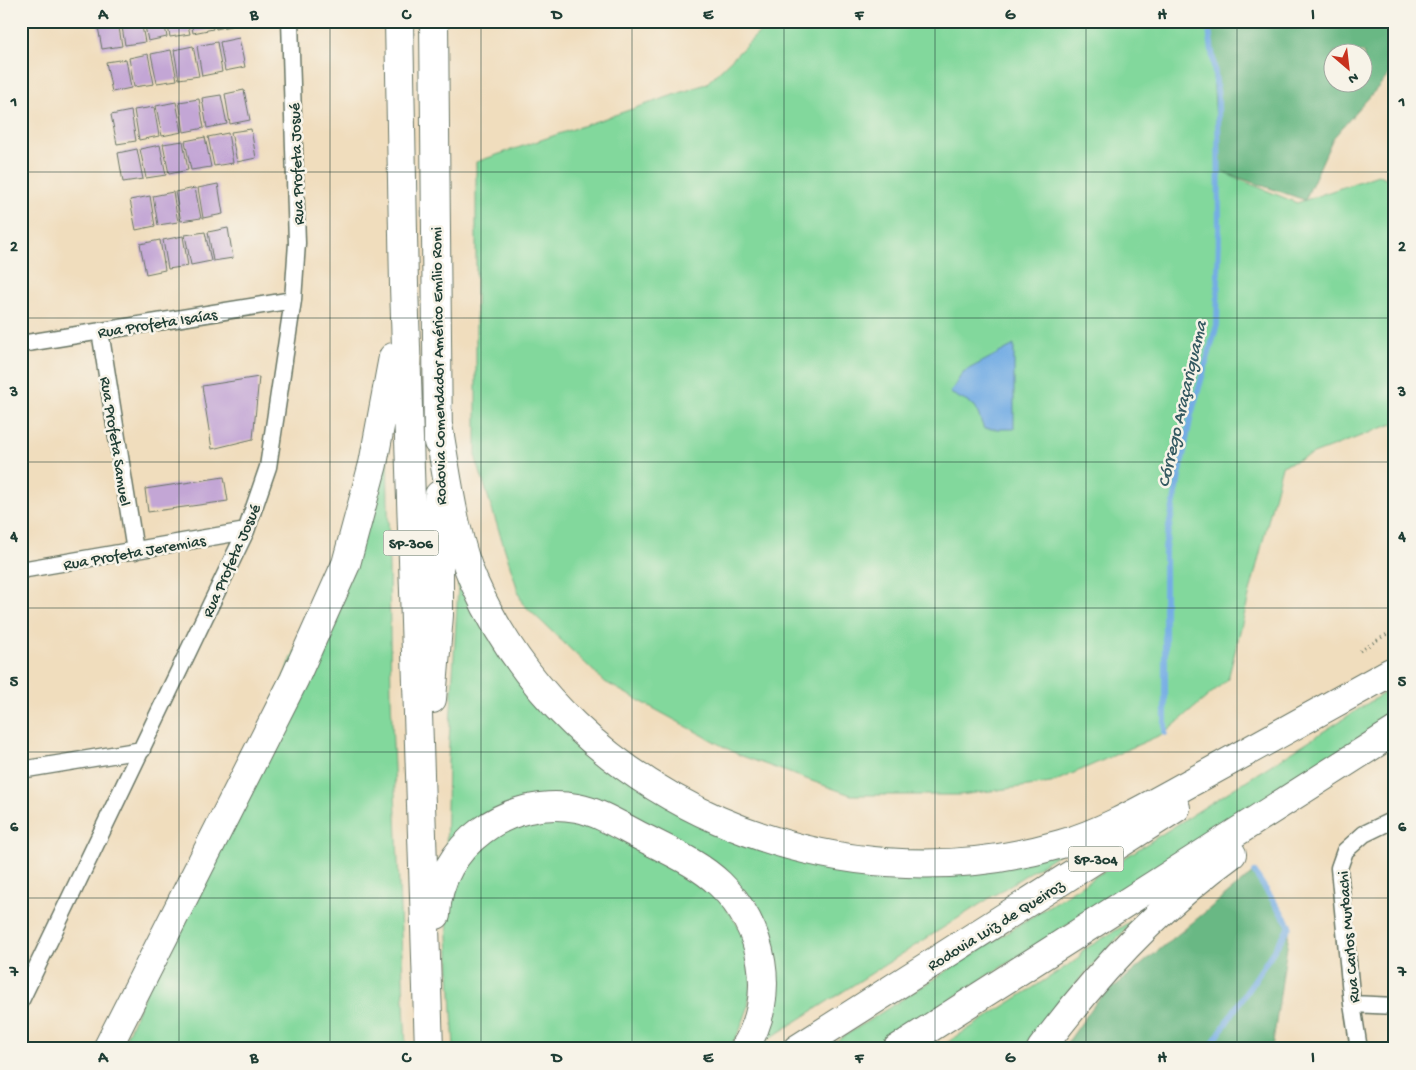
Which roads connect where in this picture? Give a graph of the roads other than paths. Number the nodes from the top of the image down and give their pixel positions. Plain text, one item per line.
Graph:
1 (290, 21) edge
2 (399, 21) edge
3 (434, 21) edge
4 (404, 286) junction
5 (293, 300) junction
6 (100, 331) junction
7 (21, 344) edge
8 (438, 425) junction
9 (246, 532) junction
10 (135, 551) junction
11 (21, 570) edge
12 (1393, 671) edge
13 (1395, 731) edge
14 (1395, 740) edge
15 (142, 750) junction
16 (21, 770) edge
17 (422, 800) junction
18 (1395, 819) edge
19 (29, 972) edge
20 (21, 1000) edge
21 (1352, 1004) junction
22 (1395, 1006) edge
23 (107, 1049) edge
24 (430, 1049) edge
25 (744, 1049) edge
26 (797, 1049) edge
27 (897, 1049) edge
28 (1041, 1049) edge
29 (1359, 1049) edge

1 - 5 street, Rua Profeta Josué
2 - 4 highway, Rodovia Comendador Américo Emílio Romi / SP-306
3 - 8 highway, Rodovia Comendador Américo Emílio Romi / SP-306
4 - 17 highway, Rodovia Comendador Américo Emílio Romi / SP-306
4 - 23 highway
5 - 6 street, Rua Profeta Isaías
5 - 9 street, Rua Profeta Josué
6 - 7 street, Rua Profeta Isaías
6 - 10 street, Rua Profeta Samuel
8 - 12 highway
8 - 17 highway, Rodovia Comendador Américo Emílio Romi / SP-306
9 - 10 street, Rua Profeta Jeremias
9 - 15 street, Rua Profeta Josué
10 - 11 street, Rua Profeta Jeremias
12 - 26 highway, Rodovia Luiz de Queiroz / SP-304
13 - 27 highway
14 - 28 highway
15 - 16 street
15 - 19 street, Rua Profeta Josué
17 - 24 highway, Rodovia Comendador Américo Emílio Romi / SP-306
18 - 21 street, Rua Carlos Murbachi
19 - 20 street, Rua Profeta Josué
21 - 22 street
21 - 29 street, Rua Carlos Murbachi
24 - 25 highway

